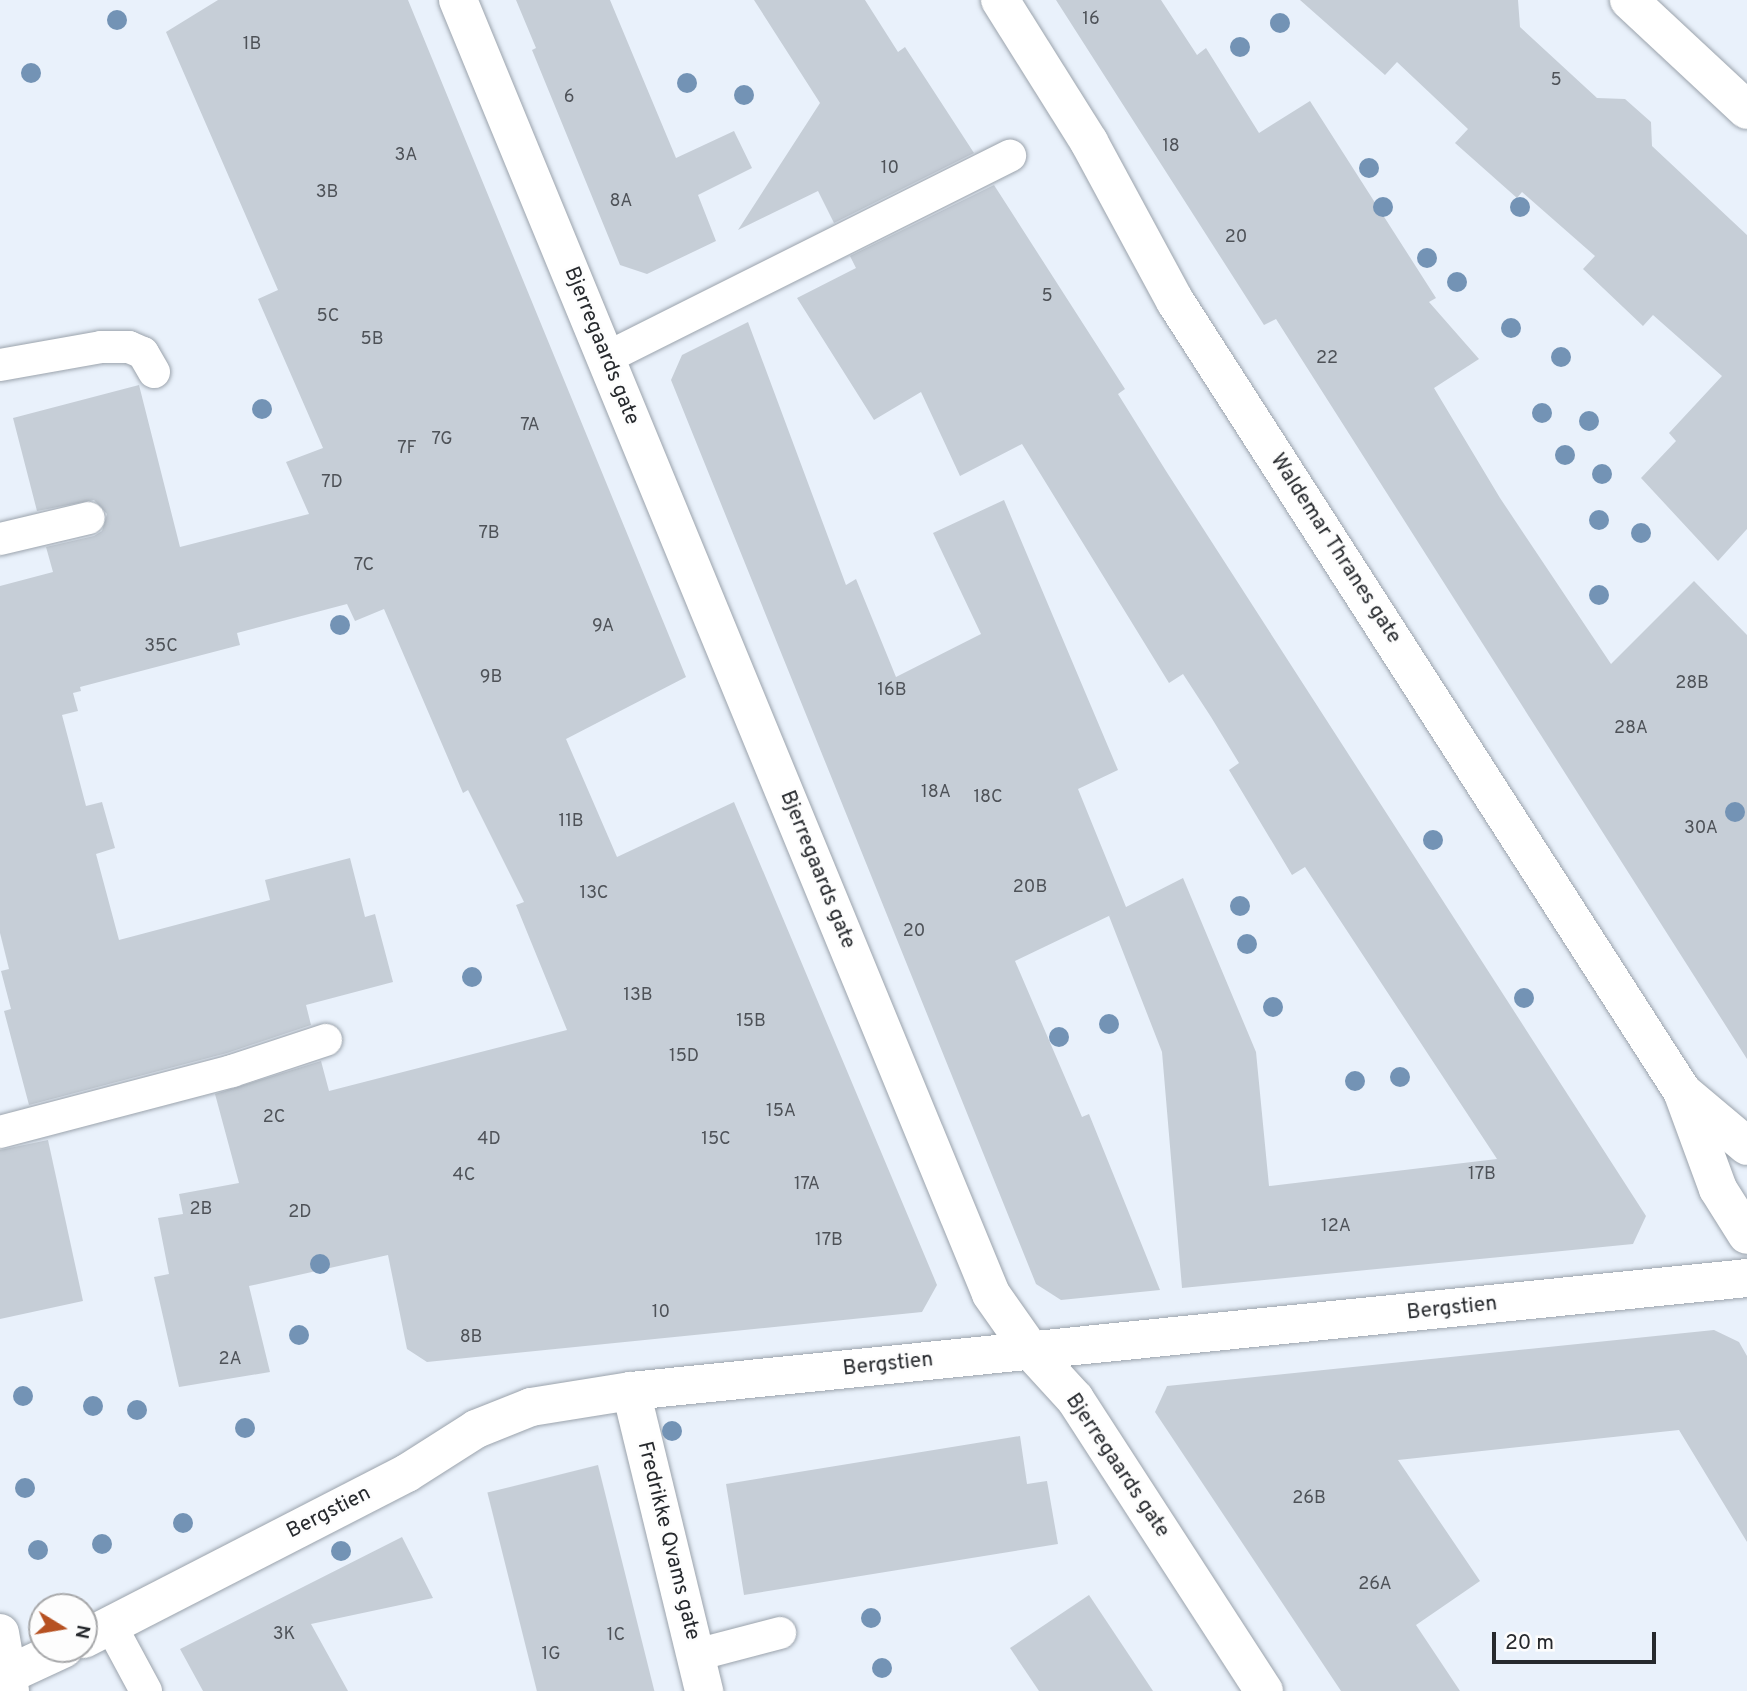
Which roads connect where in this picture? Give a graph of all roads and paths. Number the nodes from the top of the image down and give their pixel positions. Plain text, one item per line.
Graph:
1 (458, 0) edge
2 (1000, 0) edge
3 (1629, 0) edge
4 (1747, 110) edge
5 (1010, 156) dead end
6 (606, 358) junction
7 (0, 365) edge
8 (154, 372) dead end
9 (89, 518) dead end
10 (0, 539) edge
11 (326, 1040) dead end
12 (1682, 1091) junction
13 (0, 1132) edge
14 (1747, 1146) edge
15 (1747, 1235) edge
16 (1736, 1279) edge
17 (1031, 1351) junction
18 (631, 1391) junction
19 (98, 1632) edge
20 (0, 1633) edge
21 (780, 1633) dead end
22 (98, 1634) edge
23 (42, 1663) edge
24 (700, 1673) edge
25 (10, 1683) edge
26 (146, 1691) edge
27 (1264, 1691) edge

1 - 6 street, Bjerregaards gate
2 - 12 street, Waldemar Thranes gate
3 - 4 street
5 - 6 lane
6 - 17 street, Bjerregaards gate
7 - 8 lane
9 - 10 lane
11 - 13 lane
12 - 14 street, Waldemar Thranes gate
12 - 15 street, Waldemar Thranes gate
16 - 17 street, Bergstien
17 - 18 street, Bergstien
17 - 27 street, Bjerregaards gate
18 - 19 street, Bergstien
18 - 24 street, Fredrikke Qvams gate
20 - 25 street
21 - 24 lane
22 - 26 lane
23 - 25 street

